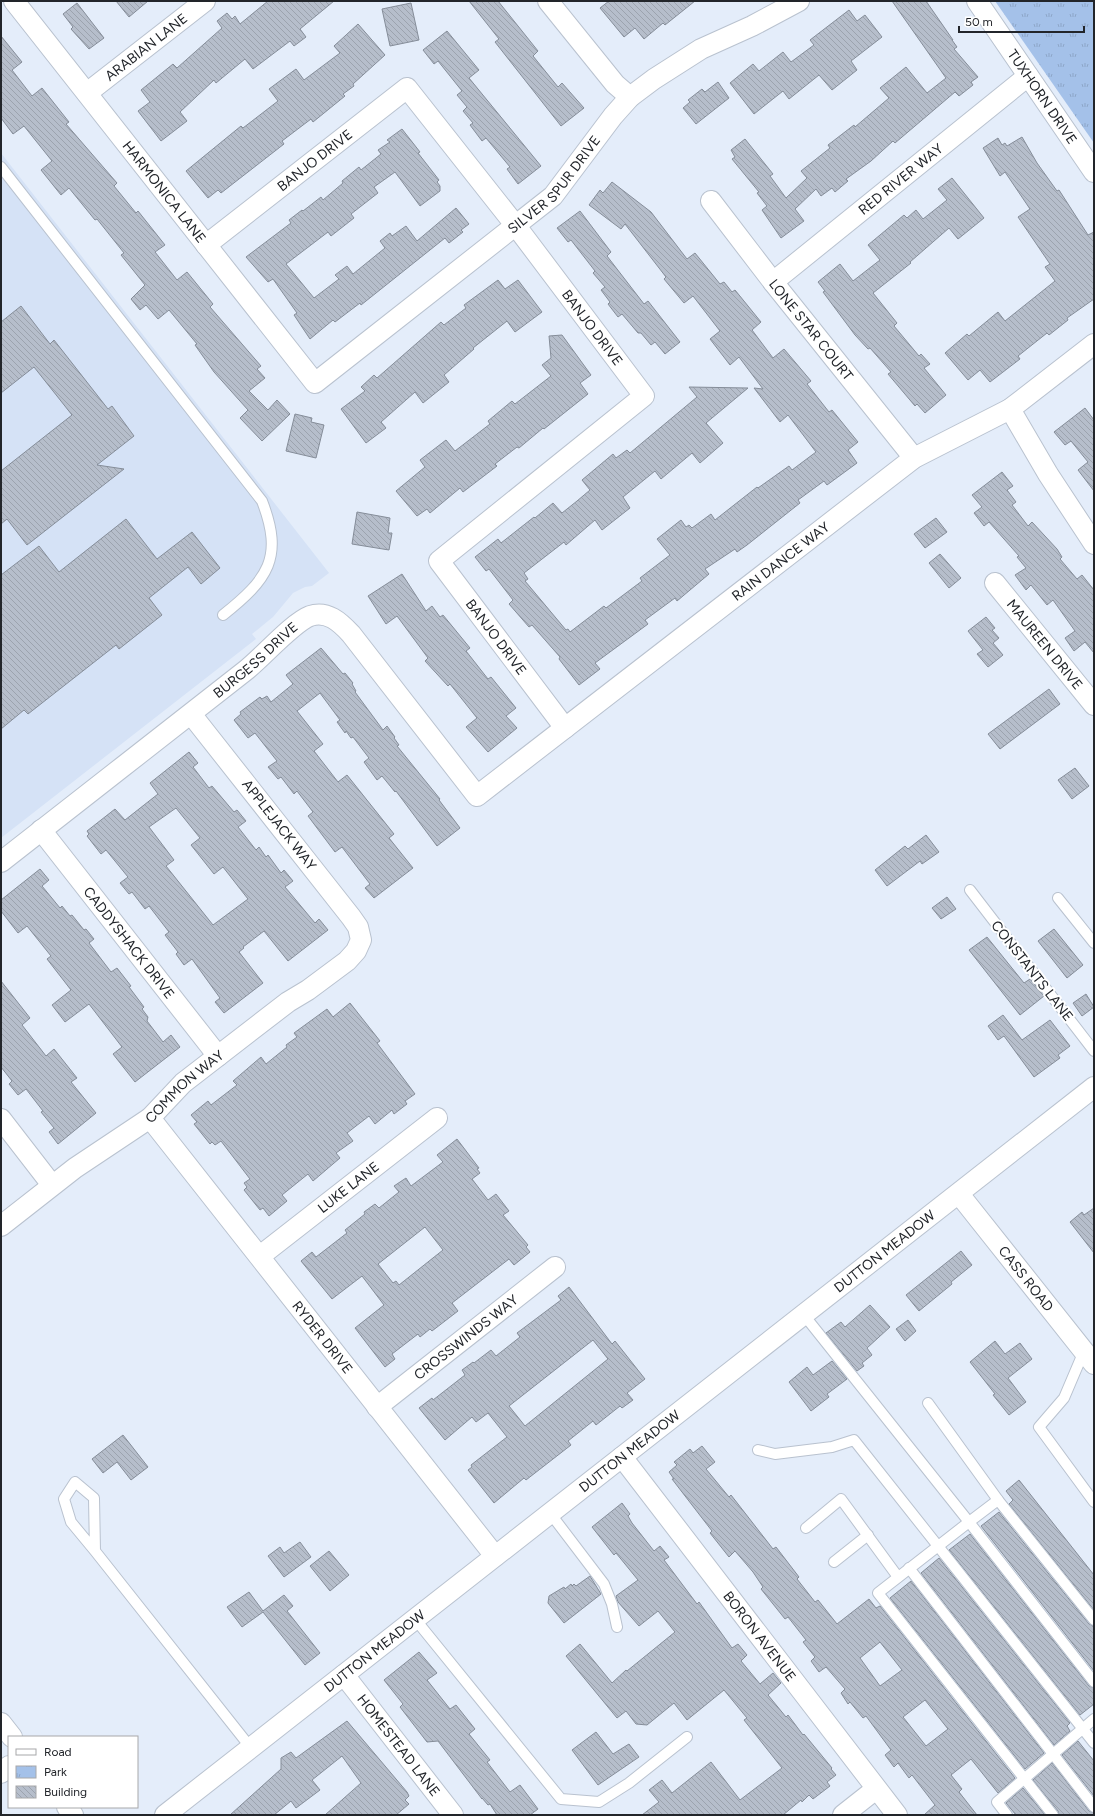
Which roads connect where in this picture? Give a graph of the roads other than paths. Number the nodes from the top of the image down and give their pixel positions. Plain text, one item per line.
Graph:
1 (14, 1) edge
2 (205, 1) edge
3 (548, 1) edge
4 (799, 1) edge
5 (977, 1) edge
6 (1028, 76) junction
7 (87, 93) junction
8 (630, 97) junction
9 (1, 167) edge
10 (1094, 172) edge
11 (711, 201) dead end
12 (516, 226) junction
13 (206, 245) junction
14 (773, 282) junction
15 (1094, 344) edge
16 (315, 383) joint
17 (1010, 408) junction
18 (914, 458) junction
19 (1094, 544) edge
20 (995, 583) dead end
21 (223, 615) dead end
22 (1094, 705) edge
23 (191, 714) junction
24 (565, 728) junction
25 (477, 796) joint
26 (41, 830) junction
27 (1, 862) edge
28 (970, 890) dead end
29 (1058, 898) dead end
30 (361, 940) joint
31 (1094, 943) edge
32 (1094, 1052) edge
33 (218, 1056) junction
34 (1094, 1087) edge
35 (150, 1118) junction
36 (436, 1118) dead end
37 (1, 1120) edge
38 (52, 1185) junction
39 (959, 1194) junction
40 (1, 1226) edge
41 (260, 1256) junction
42 (555, 1267) dead end
43 (804, 1315) junction
44 (1089, 1357) edge
45 (928, 1403) dead end
46 (377, 1407) junction
47 (758, 1450) dead end
48 (622, 1457) junction
49 (998, 1500) junction
50 (1094, 1502) edge
51 (550, 1514) junction
52 (969, 1522) junction
53 (806, 1528) dead end
54 (868, 1535) junction
55 (938, 1546) junction
56 (95, 1551) junction
57 (495, 1556) junction
58 (834, 1562) dead end
59 (909, 1568) junction
60 (898, 1577) junction
61 (415, 1619) junction
62 (1094, 1620) edge
63 (618, 1627) dead end
64 (344, 1675) junction
65 (1094, 1682) edge
66 (1094, 1720) edge
67 (1, 1723) edge
68 (1083, 1729) junction
69 (11, 1736) edge
70 (687, 1737) dead end
71 (1094, 1743) edge
72 (251, 1748) junction
73 (1053, 1754) junction
74 (1024, 1779) junction
75 (876, 1789) junction
76 (1094, 1807) edge
77 (446, 1812) edge
78 (165, 1815) edge
79 (843, 1815) edge
80 (897, 1815) edge
81 (1007, 1815) edge
82 (1053, 1815) edge

1 - 7 street, HARMONICA LANE
2 - 7 street, ARABIAN LANE
3 - 8 street
4 - 8 street, SILVER SPUR DRIVE
5 - 6 street, TUXHORN DRIVE
6 - 10 street, TUXHORN DRIVE
6 - 14 street, RED RIVER WAY
7 - 13 street, HARMONICA LANE
8 - 12 street, SILVER SPUR DRIVE
9 - 21 lane
11 - 14 street, LONE STAR COURT
12 - 13 street, BANJO DRIVE
12 - 16 street, SILVER SPUR DRIVE
12 - 24 street, BANJO DRIVE
13 - 16 street, HARMONICA LANE
14 - 18 street, LONE STAR COURT
15 - 17 street, RAIN DANCE WAY
17 - 18 street, RAIN DANCE WAY
17 - 19 street
18 - 24 street, RAIN DANCE WAY
20 - 22 street, MAUREEN DRIVE
23 - 25 street, BURGESS DRIVE
23 - 26 street, BURGESS DRIVE
23 - 30 street, APPLEJACK WAY
24 - 25 street, RAIN DANCE WAY
26 - 27 street, BURGESS DRIVE
26 - 33 street, CADDYSHACK DRIVE
28 - 32 lane, CONSTANTS LANE
29 - 31 lane
30 - 33 street, COMMON WAY
33 - 35 street, COMMON WAY
34 - 39 street, DUTTON MEADOW
35 - 38 street, COMMON WAY
35 - 41 street, RYDER DRIVE
36 - 41 street, LUKE LANE
37 - 38 street
38 - 40 street, COMMON WAY
39 - 43 street, DUTTON MEADOW
39 - 44 street, CASS ROAD
41 - 46 street, RYDER DRIVE
42 - 46 street, CROSSWINDS WAY
43 - 48 street, DUTTON MEADOW
43 - 52 lane
44 - 50 lane
45 - 49 lane
46 - 57 street, RYDER DRIVE
47 - 55 lane
48 - 51 street, DUTTON MEADOW
48 - 75 street, BORON AVENUE
49 - 52 lane
49 - 62 lane
51 - 57 street, DUTTON MEADOW
51 - 63 lane
52 - 55 lane
52 - 65 lane
53 - 54 lane
54 - 58 lane
54 - 60 lane
55 - 59 lane
55 - 68 lane
56 - 56 lane
56 - 72 lane
57 - 61 street, DUTTON MEADOW
59 - 60 lane
59 - 73 lane
60 - 74 lane
61 - 64 street, DUTTON MEADOW
61 - 70 lane
64 - 72 street, DUTTON MEADOW
64 - 77 street, HOMESTEAD LANE
66 - 68 lane
67 - 69 street
68 - 71 lane
68 - 73 lane
72 - 78 street, DUTTON MEADOW
73 - 74 lane
73 - 76 lane
74 - 81 lane
74 - 82 lane
75 - 79 street
75 - 80 street, BORON AVENUE

